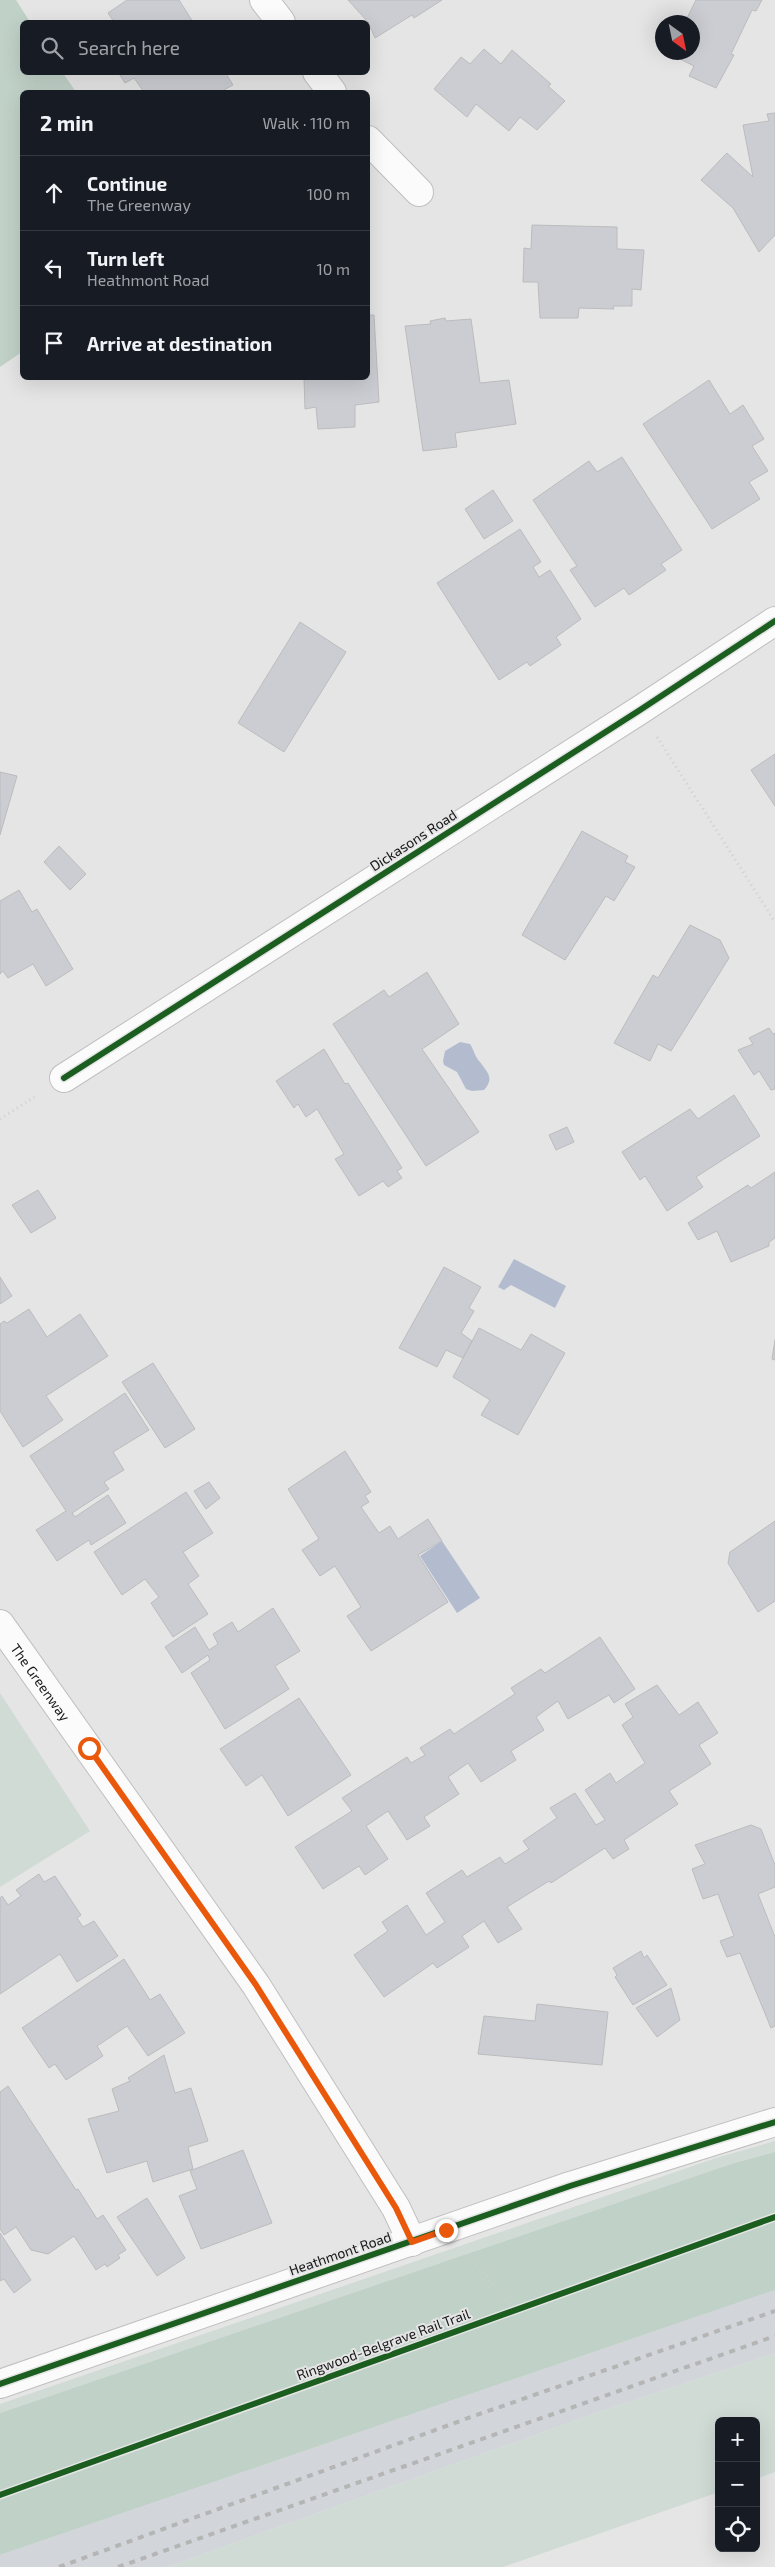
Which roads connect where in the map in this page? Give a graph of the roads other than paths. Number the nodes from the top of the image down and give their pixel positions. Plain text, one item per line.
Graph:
1 (264, 0) edge
2 (279, 20) edge
3 (320, 75) edge
4 (331, 90) edge
5 (370, 142) edge
6 (419, 192) dead end
7 (775, 621) edge
8 (64, 1078) road end
9 (0, 1624) edge
10 (775, 2122) edge
11 (412, 2242) junction
12 (0, 2384) edge

1 - 2 street
3 - 4 street
5 - 6 street
7 - 8 street, Dickasons Road
9 - 11 street, The Greenway
10 - 11 street, Heathmont Road
11 - 12 street, Heathmont Road

